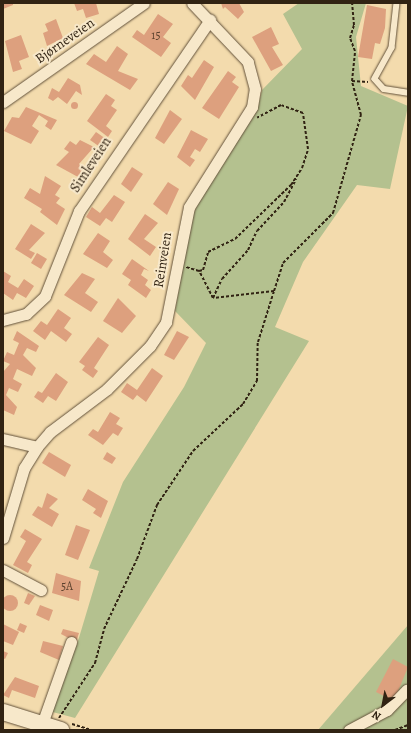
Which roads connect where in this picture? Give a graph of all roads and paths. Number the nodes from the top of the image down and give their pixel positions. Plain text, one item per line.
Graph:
1 (144, 3) edge
2 (192, 3) edge
3 (352, 3) edge
4 (397, 3) edge
5 (210, 20) junction
6 (352, 81) junction
7 (378, 83) junction
8 (408, 93) edge
9 (3, 102) edge
10 (243, 120) junction
11 (302, 168) junction
12 (177, 263) junction
13 (199, 271) junction
14 (274, 291) junction
15 (213, 298) junction
16 (3, 320) edge
17 (3, 439) edge
18 (37, 447) junction
19 (3, 538) edge
20 (3, 570) edge
21 (40, 590) dead end
22 (71, 642) dead end
23 (406, 690) dead end
24 (3, 712) edge
25 (408, 725) edge
26 (53, 728) edge
27 (349, 730) edge
28 (395, 730) edge

1 - 9 street, Bjørneveien
2 - 5 street, Reinveien
3 - 6 path
4 - 7 lane
5 - 10 street, Reinveien
5 - 16 street, Simleveien
6 - 7 path
6 - 14 path
7 - 8 lane
10 - 11 path
10 - 12 street, Reinveien
11 - 13 path
11 - 15 path
12 - 13 path
12 - 18 street, Reinveien
13 - 15 path
14 - 15 path
14 - 26 path
17 - 18 street
18 - 19 street, Reinveien
20 - 21 street
22 - 26 street
23 - 27 street
24 - 26 main road
25 - 28 path

